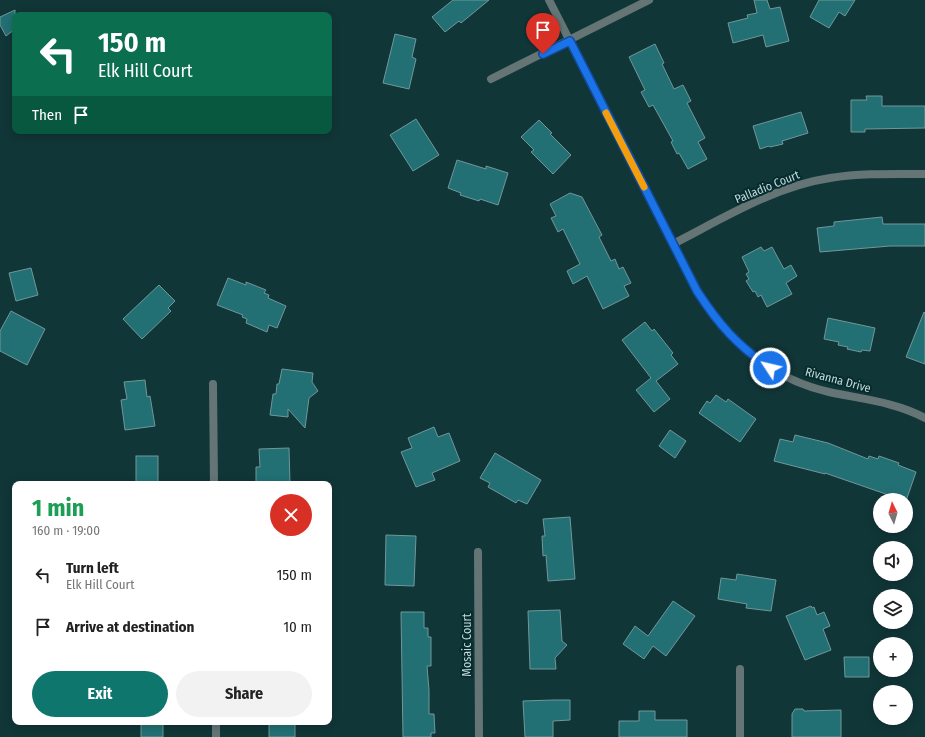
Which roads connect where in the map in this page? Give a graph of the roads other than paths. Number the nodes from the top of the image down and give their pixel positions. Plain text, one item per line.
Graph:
1 (549, 0) edge
2 (649, 0) edge
3 (570, 41) junction
4 (491, 79) dead end
5 (925, 174) edge
6 (673, 244) junction
7 (213, 384) dead end
8 (925, 418) edge
9 (214, 481) edge
10 (478, 552) dead end
11 (740, 669) dead end
12 (216, 725) edge
13 (216, 737) edge
14 (480, 737) edge
15 (740, 737) edge

1 - 3 street, Rivanna Drive
2 - 3 street
3 - 4 street
3 - 6 street, Rivanna Drive
5 - 6 street, Palladio Court
6 - 8 street, Rivanna Drive
7 - 9 street
10 - 14 street, Mosaic Court
11 - 15 street
12 - 13 street

